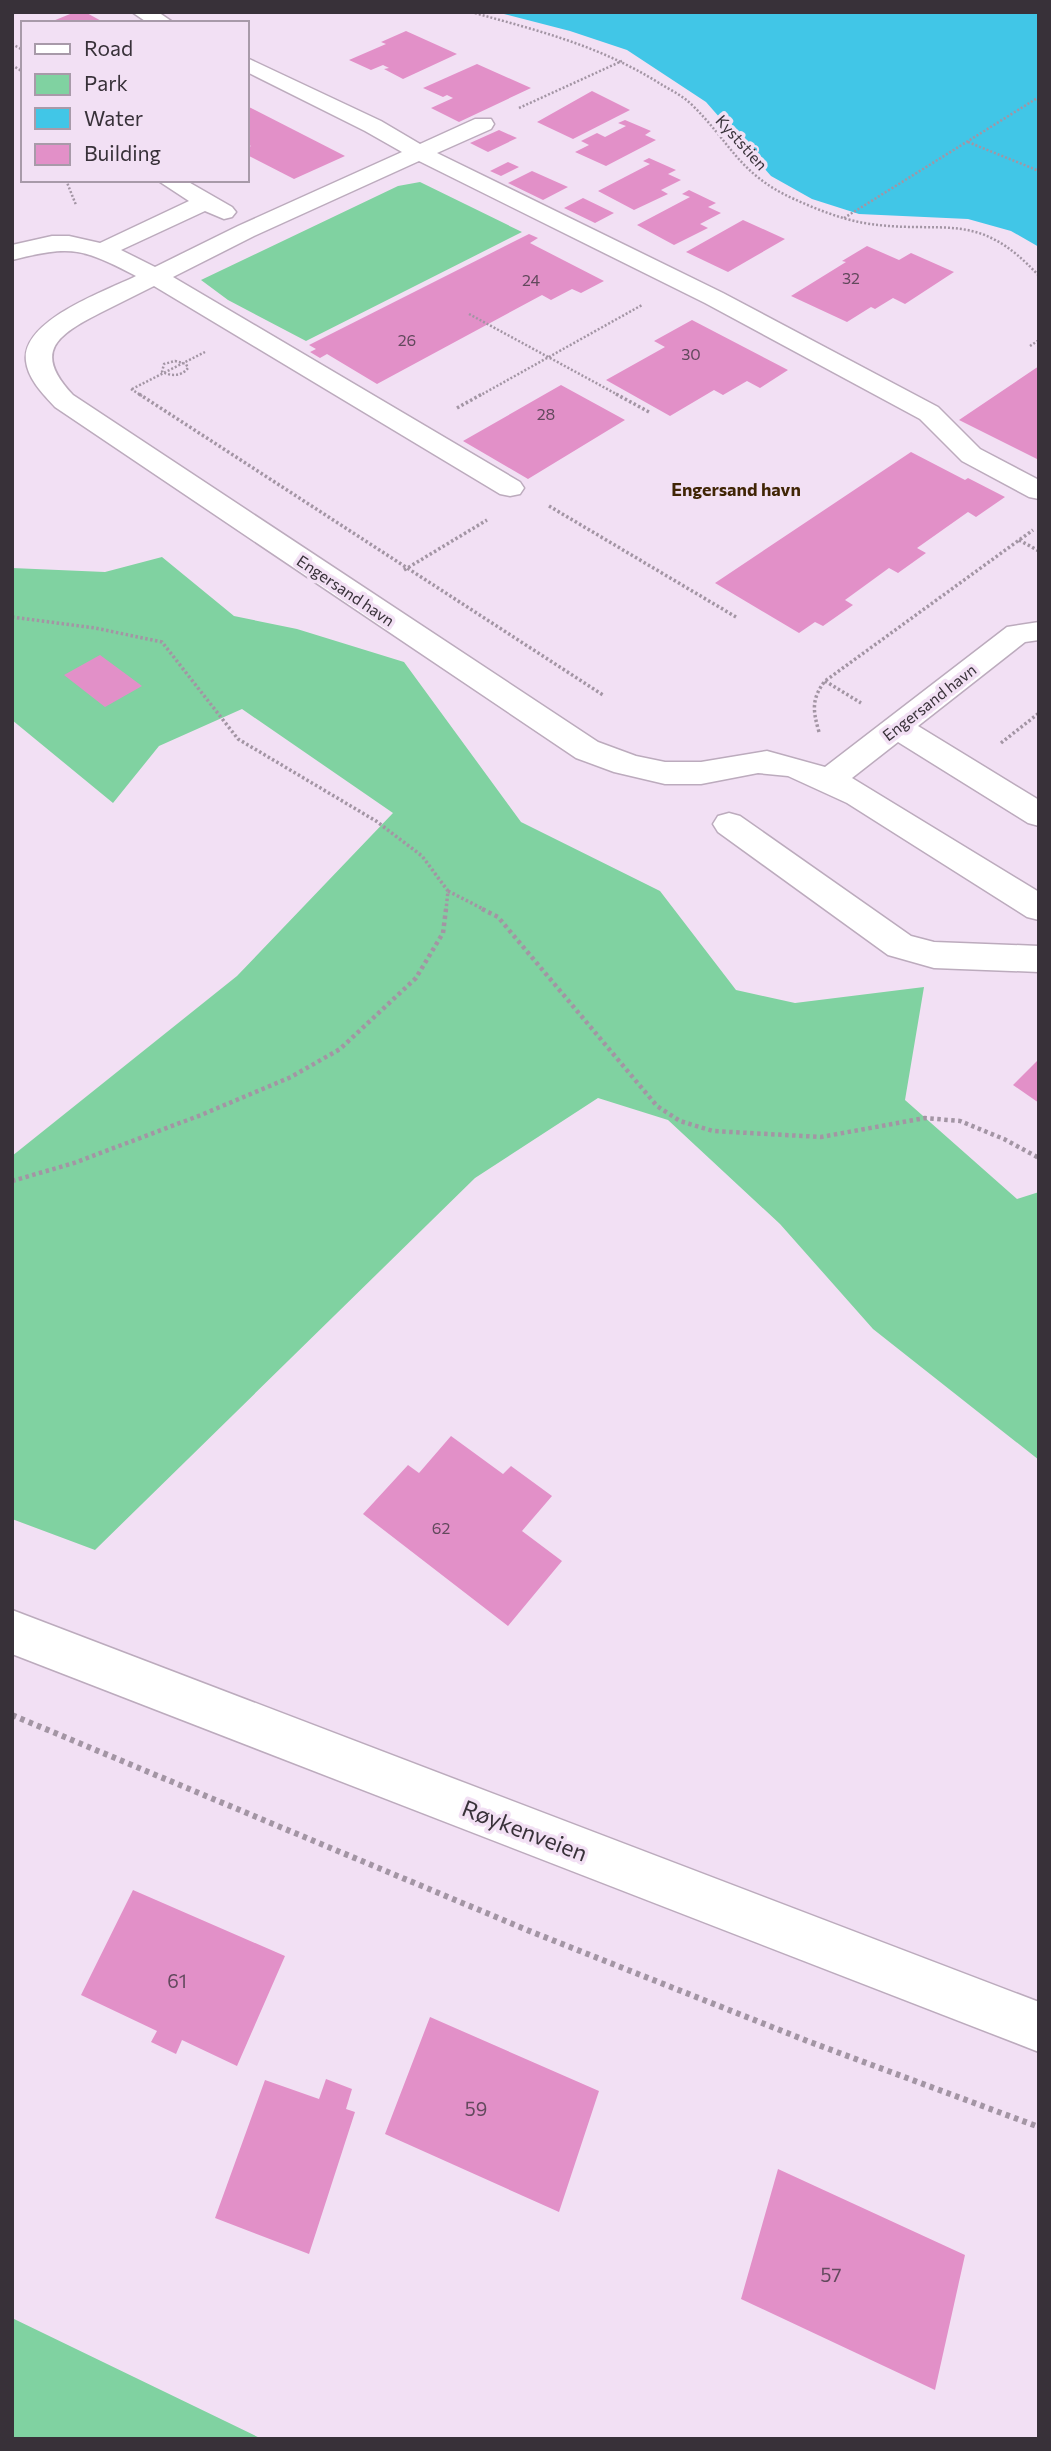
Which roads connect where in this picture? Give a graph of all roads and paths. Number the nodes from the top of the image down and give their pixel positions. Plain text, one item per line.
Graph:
1 (18, 12) edge
2 (142, 12) edge
3 (471, 12) edge
4 (12, 14) edge
5 (160, 21) edge
6 (624, 61) junction
7 (248, 64) edge
8 (1039, 97) edge
9 (483, 124) joint
10 (967, 142) junction
11 (419, 153) junction
12 (1039, 171) edge
13 (171, 182) edge
14 (206, 202) junction
15 (229, 214) dead end
16 (844, 218) junction
17 (103, 250) junction
18 (12, 254) edge
19 (154, 276) junction
20 (1039, 276) edge
21 (634, 310) dead end
22 (468, 314) dead end
23 (247, 331) junction
24 (1039, 340) edge
25 (1030, 346) dead end
26 (548, 357) junction
27 (184, 363) junction
28 (163, 373) junction
29 (649, 412) dead end
30 (416, 431) junction
31 (1039, 491) edge
32 (520, 492) junction
33 (1039, 526) edge
34 (1018, 541) junction
35 (1039, 551) edge
36 (406, 569) junction
37 (357, 598) junction
38 (12, 617) edge
39 (736, 617) dead end
40 (1036, 631) edge
41 (603, 695) dead end
42 (896, 727) junction
43 (829, 780) junction
44 (1039, 815) edge
45 (729, 824) dead end
46 (447, 891) junction
47 (1039, 908) edge
48 (1039, 959) edge
49 (1039, 1158) edge
50 (12, 1181) edge
51 (12, 1632) edge
52 (12, 1715) edge
53 (1039, 2027) edge
54 (1039, 2127) edge

1 - 4 path
2 - 5 main road
3 - 6 path, Kyststien
6 - 9 path
6 - 16 path, Kyststien
7 - 11 main road
8 - 10 path
9 - 11 main road, Engersand havn
10 - 12 path
10 - 16 path
11 - 19 main road, Engersand havn
11 - 31 main road
13 - 14 main road
14 - 15 main road
14 - 17 main road
16 - 20 path, Kyststien
17 - 18 main road
17 - 19 main road
19 - 23 main road
19 - 37 main road, Engersand havn
21 - 26 path
22 - 26 path
23 - 27 path
23 - 30 main road
24 - 25 path
26 - 29 path
26 - 30 path
27 - 28 path
27 - 28 path
27 - 28 path
28 - 36 path
30 - 32 main road
32 - 36 path
32 - 39 path
33 - 34 path
34 - 35 path
34 - 43 path
36 - 37 path
36 - 41 path
37 - 43 main road, Engersand havn
38 - 46 path
40 - 42 main road, Engersand havn
42 - 43 main road, Engersand havn
42 - 44 main road
43 - 47 main road, Engersand havn
45 - 48 main road
46 - 49 path
46 - 50 path
51 - 53 main road, Røykenveien
52 - 54 path

